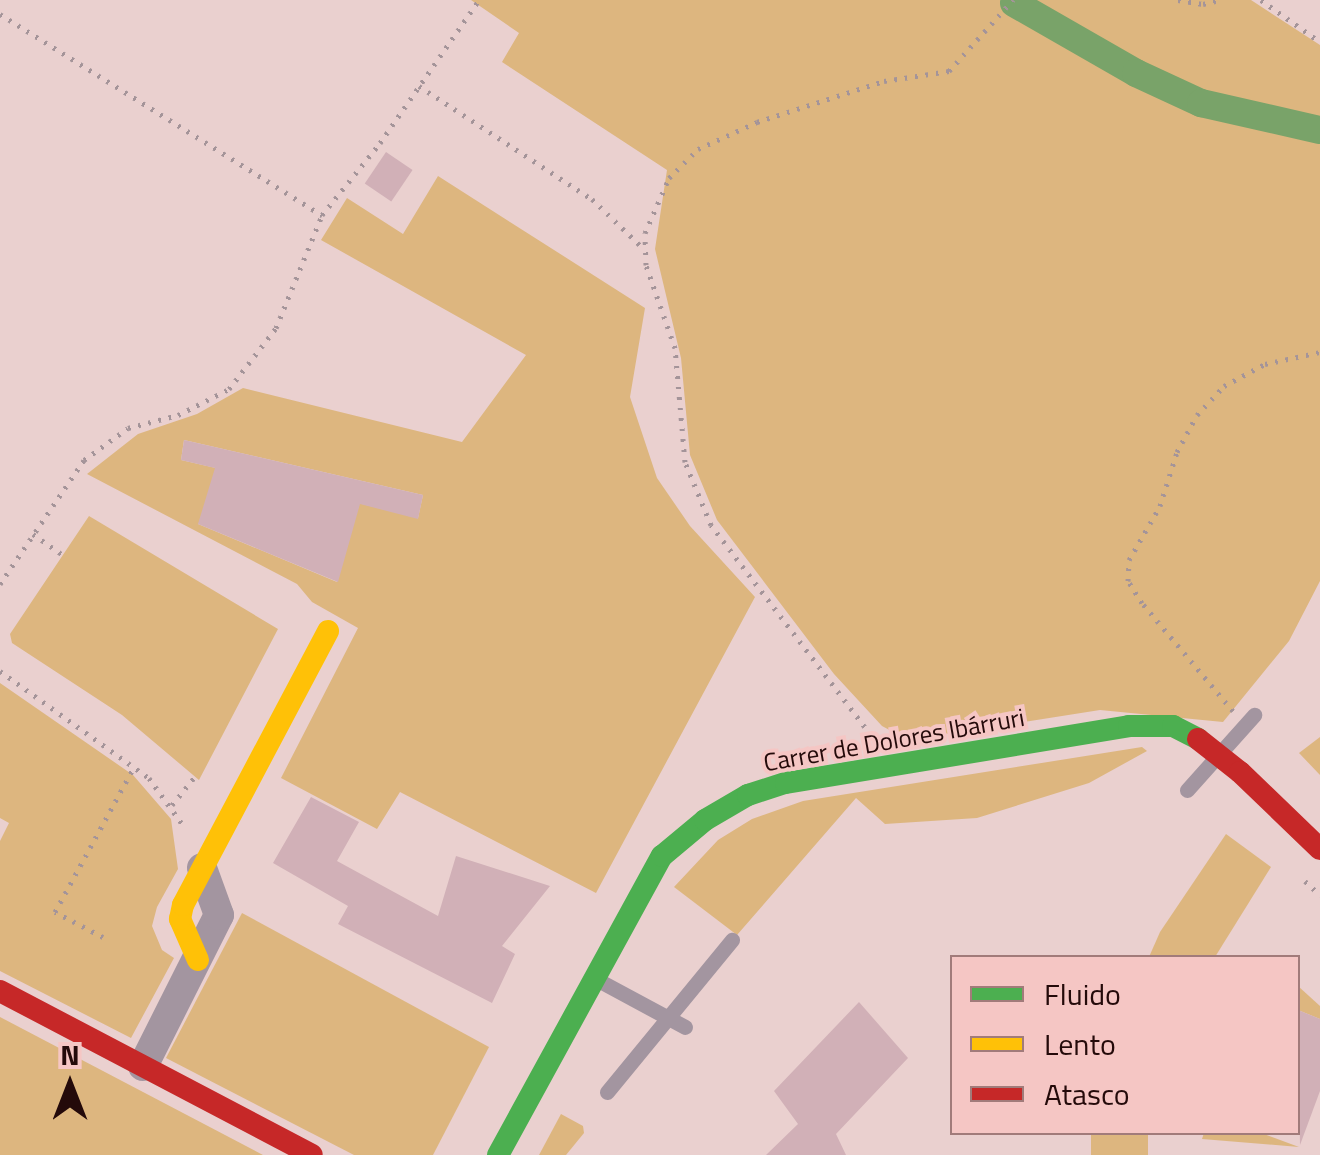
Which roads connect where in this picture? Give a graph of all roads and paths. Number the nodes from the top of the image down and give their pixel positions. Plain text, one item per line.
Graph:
1 (478, 0) edge
2 (1013, 0) edge
3 (1178, 0) edge
4 (1220, 0) edge
5 (1260, 0) edge
6 (0, 14) edge
7 (1320, 42) edge
8 (419, 86) junction
9 (322, 215) junction
10 (645, 250) junction
11 (1320, 352) edge
12 (33, 534) junction
13 (63, 555) dead end
14 (0, 584) edge
15 (328, 630) dead end
16 (0, 671) edge
17 (1249, 720) joint
18 (1219, 755) junction
19 (894, 765) junction
20 (134, 767) junction
21 (195, 777) dead end
22 (1187, 790) dead end
23 (172, 805) junction
24 (1320, 849) edge
25 (202, 868) junction
26 (102, 937) dead end
27 (732, 940) dead end
28 (594, 978) junction
29 (0, 991) edge
30 (668, 1018) junction
31 (684, 1027) dead end
32 (143, 1066) junction
33 (607, 1092) dead end
34 (312, 1155) edge
35 (498, 1155) edge

1 - 8 path
2 - 10 path
3 - 4 path
5 - 7 path
6 - 9 path
8 - 9 path
8 - 10 path
9 - 12 path
10 - 19 path
11 - 17 path
12 - 13 path
12 - 14 path
15 - 25 street
16 - 20 path
17 - 18 lane
18 - 19 street, Carrer de Dolores Ibárruri
18 - 22 lane
18 - 24 street, Carrer de Dolores Ibárruri
19 - 28 street, Carrer de Dolores Ibárruri
20 - 23 path
20 - 26 path
21 - 23 path
23 - 25 path
25 - 32 street
27 - 30 lane
28 - 30 lane
28 - 35 street, Carrer de Dolores Ibárruri
29 - 32 street
30 - 31 lane
30 - 33 lane
32 - 34 street

